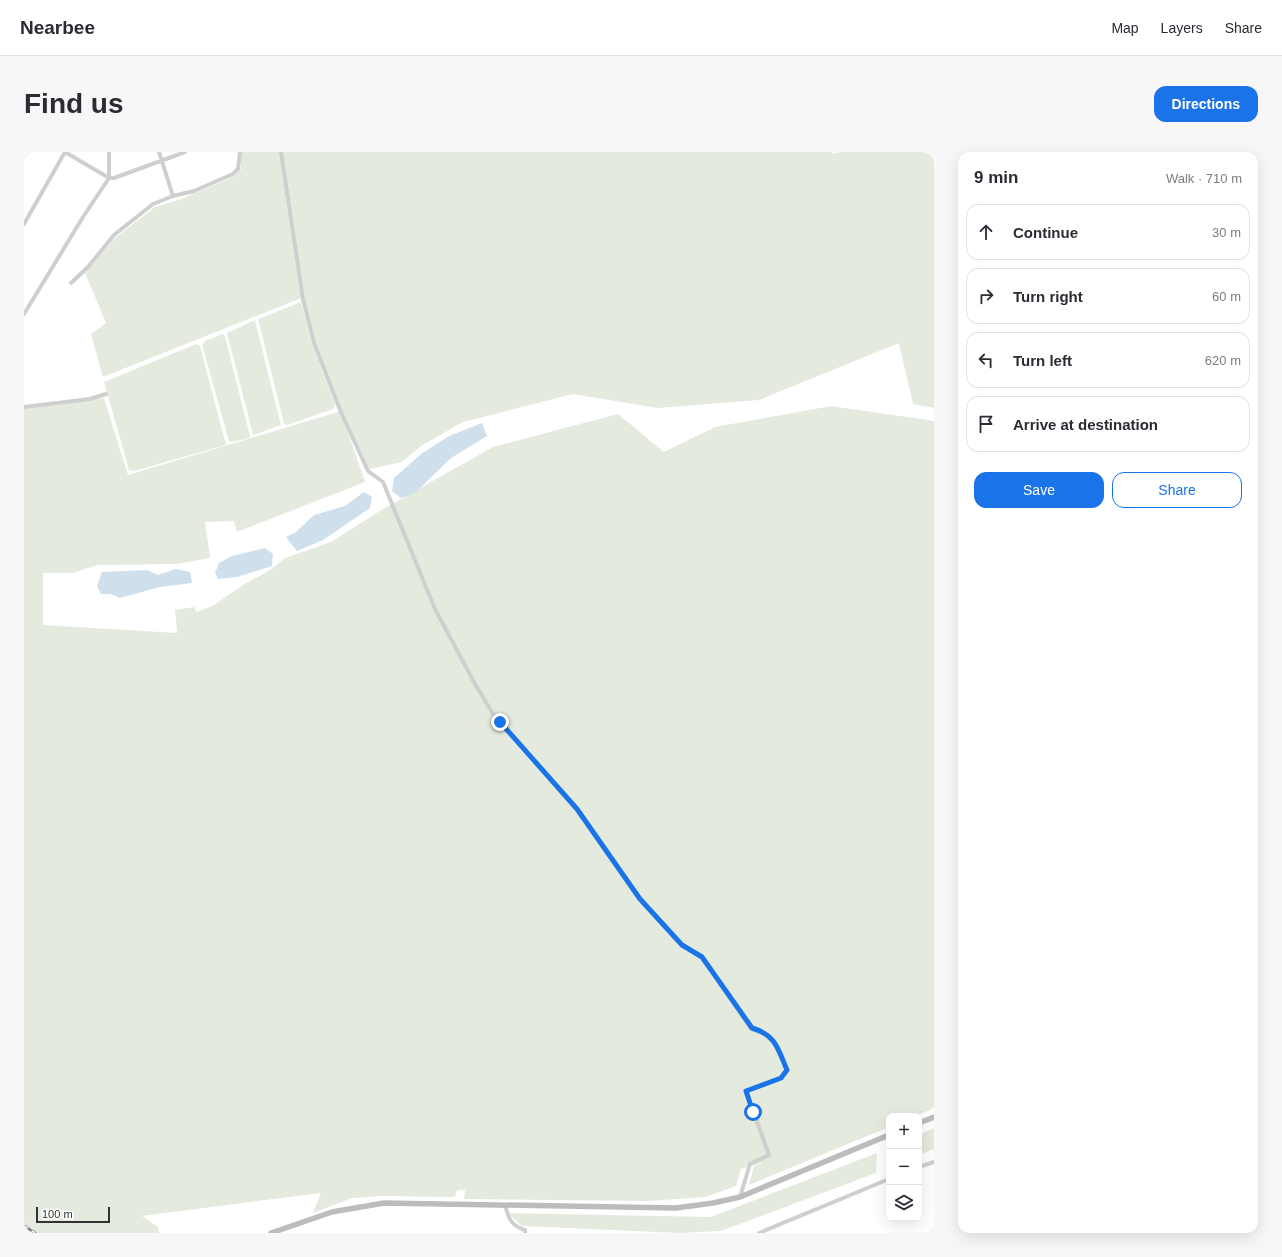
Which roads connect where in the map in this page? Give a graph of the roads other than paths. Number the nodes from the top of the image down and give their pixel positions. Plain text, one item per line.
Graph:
1 (65, 152) edge
2 (109, 152) edge
3 (159, 152) edge
4 (185, 152) edge
5 (240, 152) edge
6 (281, 152) edge
7 (161, 160) junction
8 (109, 178) junction
9 (172, 196) junction
10 (24, 224) edge
11 (71, 283) dead end
12 (24, 314) edge
13 (106, 394) dead end
14 (24, 407) edge
15 (934, 1117) edge
16 (922, 1122) edge
17 (886, 1137) edge
18 (934, 1162) edge
19 (922, 1167) edge
20 (886, 1180) edge
21 (740, 1197) junction
22 (505, 1205) junction
23 (271, 1233) edge
24 (525, 1233) edge
25 (759, 1233) edge

1 - 8 street
1 - 10 street
2 - 8 street
3 - 7 street
4 - 7 street
5 - 9 street
6 - 21 street
7 - 8 street
7 - 9 street
8 - 12 street
9 - 11 street
13 - 14 street
15 - 16 main road
17 - 21 main road
18 - 19 street
20 - 25 street
21 - 22 main road
22 - 23 main road
22 - 24 street

